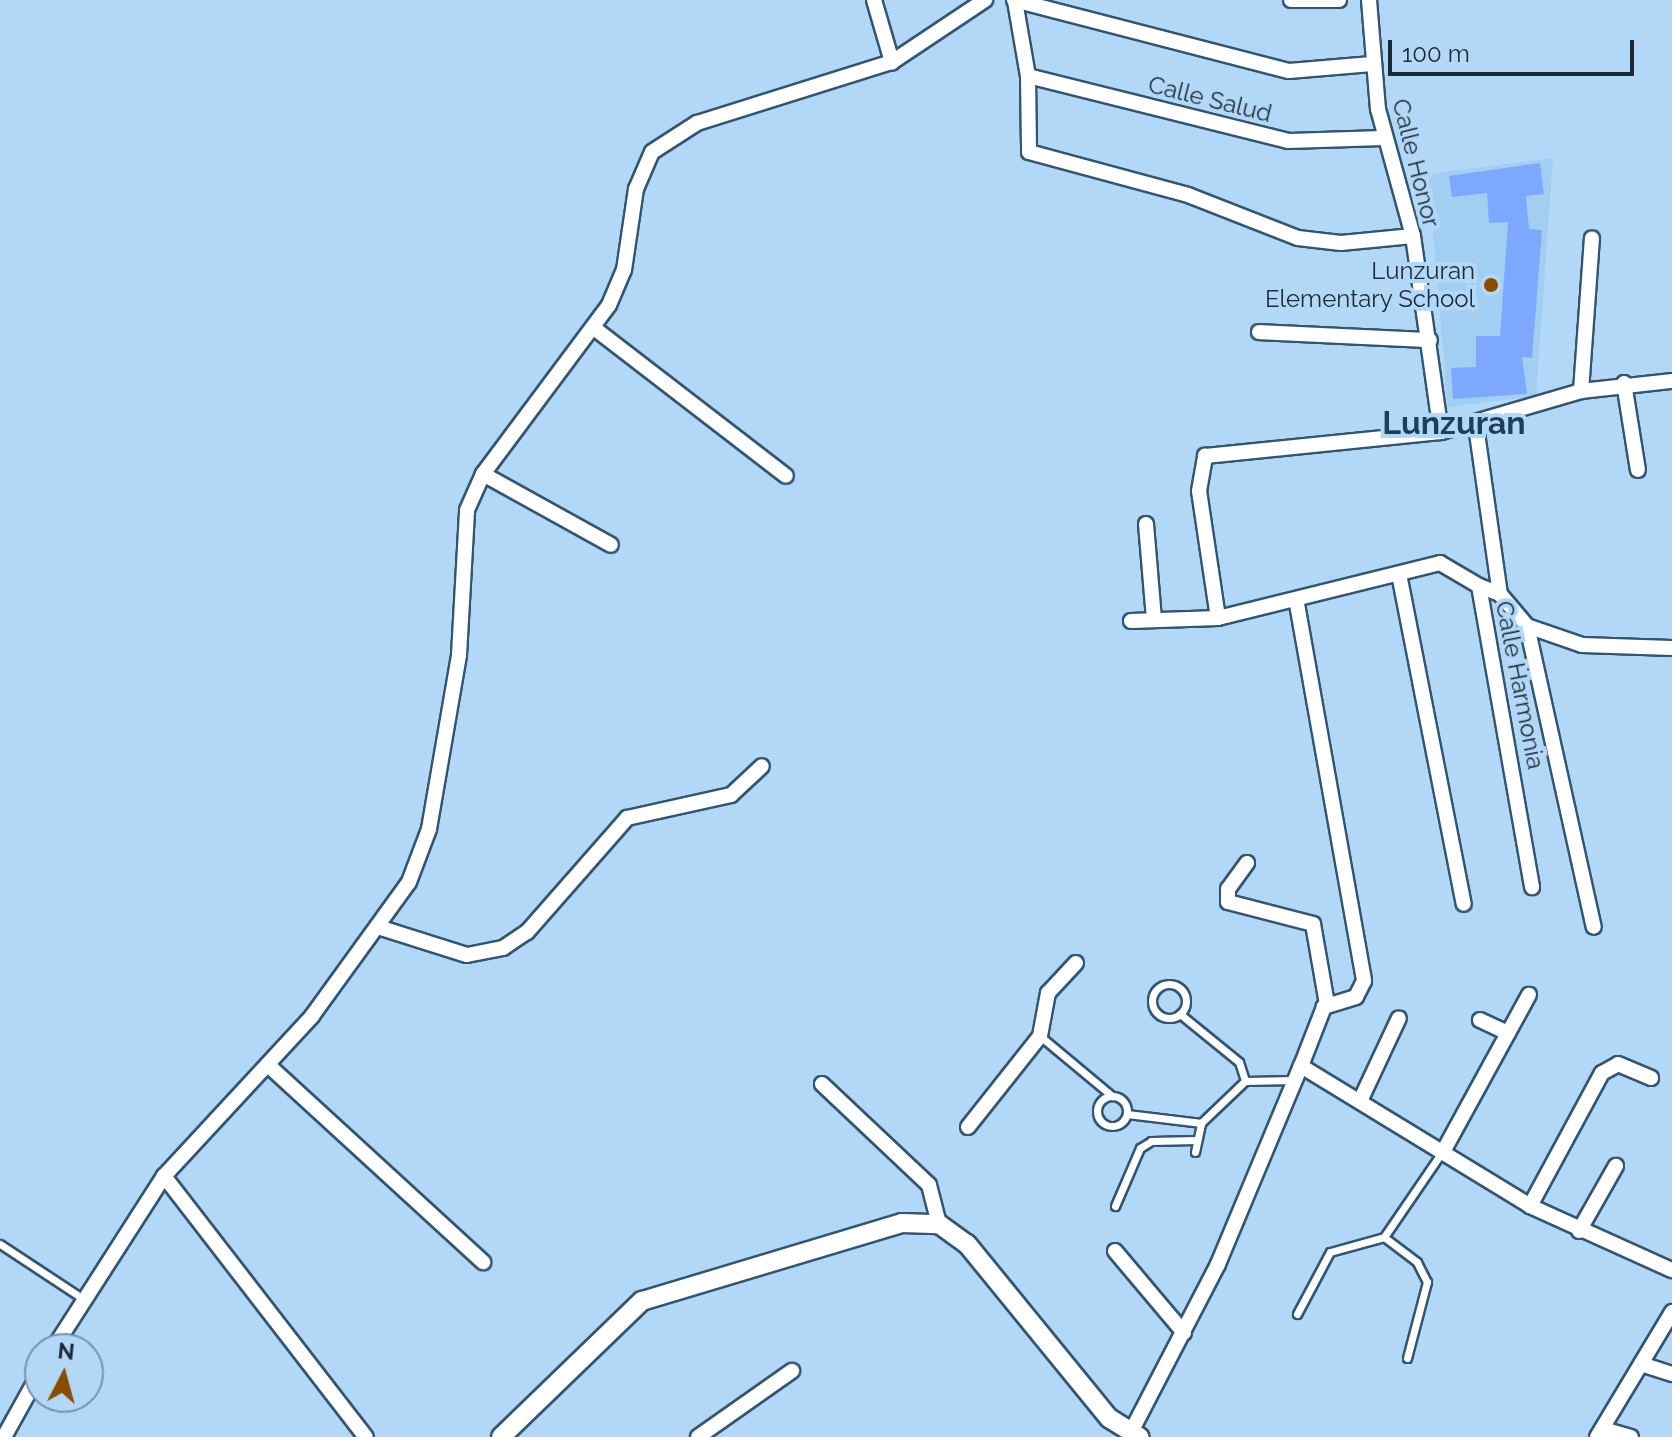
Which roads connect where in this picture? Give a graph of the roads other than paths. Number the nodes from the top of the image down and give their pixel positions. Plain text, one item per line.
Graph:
1 (874, 0) edge
2 (985, 0) edge
3 (1015, 0) edge
4 (1291, 0) edge
5 (1339, 0) edge
6 (1369, 0) edge
7 (892, 62) junction
8 (1372, 64) junction
9 (1028, 76) junction
10 (1384, 138) junction
11 (1413, 236) junction
12 (1592, 238) dead end
13 (594, 328) junction
14 (1259, 332) dead end
15 (1430, 340) junction
16 (1672, 381) edge
17 (1624, 383) junction
18 (1581, 391) junction
19 (1476, 426) junction
20 (1441, 432) junction
21 (1638, 470) dead end
22 (483, 474) junction
23 (786, 476) dead end
24 (1146, 524) dead end
25 (611, 545) dead end
26 (1399, 574) junction
27 (1479, 586) junction
28 (1500, 594) junction
29 (1297, 604) junction
30 (1218, 618) junction
31 (1154, 620) junction
32 (1131, 621) dead end
33 (1527, 626) junction
34 (1672, 648) edge
35 (762, 766) dead end
36 (1247, 863) dead end
37 (1532, 887) dead end
38 (1464, 904) dead end
39 (378, 927) junction
40 (1594, 927) dead end
41 (1076, 963) dead end
42 (1529, 995) dead end
43 (1327, 1004) junction
44 (1180, 1014) junction
45 (1399, 1018) dead end
46 (1480, 1020) dead end
47 (1508, 1033) junction
48 (1040, 1036) junction
49 (268, 1065) junction
50 (1301, 1066) junction
51 (1651, 1078) dead end
52 (1294, 1080) junction
53 (1245, 1081) junction
54 (822, 1084) dead end
55 (1112, 1096) junction
56 (1361, 1099) junction
57 (1127, 1114) junction
58 (1201, 1123) junction
59 (968, 1127) dead end
60 (1197, 1140) junction
61 (1444, 1150) junction
62 (1195, 1152) dead end
63 (1616, 1166) dead end
64 (164, 1176) junction
65 (1115, 1206) dead end
66 (1530, 1206) junction
67 (939, 1224) junction
68 (1579, 1231) junction
69 (1384, 1237) junction
70 (0, 1244) edge
71 (1115, 1251) dead end
72 (483, 1262) dead end
73 (1672, 1270) edge
74 (82, 1298) junction
75 (1672, 1312) edge
76 (1297, 1314) dead end
77 (62, 1333) edge
78 (1184, 1333) junction
79 (1407, 1358) dead end
80 (1641, 1364) junction
81 (792, 1371) dead end
82 (1672, 1374) edge
83 (24, 1401) edge
84 (1600, 1433) edge
85 (1135, 1435) edge
86 (4, 1437) edge
87 (366, 1437) edge
88 (501, 1437) edge
89 (698, 1437) edge
90 (1631, 1437) edge

1 - 7 street
2 - 7 street
3 - 8 street
3 - 9 street
4 - 5 street
6 - 8 street, Calle Honor
7 - 13 street
8 - 10 street, Calle Honor
9 - 10 street, Calle Salud
9 - 11 street
10 - 11 street, Calle Honor
11 - 15 street, Calle Honor
12 - 18 street
13 - 22 street
13 - 23 street
14 - 15 street
15 - 20 street, Calle Honor
16 - 17 street
17 - 18 street
17 - 21 street
18 - 19 street
19 - 20 street
19 - 28 street, Calle Harmonia
20 - 30 street
22 - 25 street
22 - 39 street
24 - 31 street
26 - 27 street
26 - 29 street
26 - 38 street
27 - 28 street, Calle Harmonia
27 - 37 street, Calle Harmonia
28 - 33 street
29 - 30 street
29 - 43 street
30 - 31 street
31 - 32 street
33 - 34 street
33 - 40 street
35 - 39 street
36 - 43 street
39 - 49 street
41 - 48 street
42 - 47 street
43 - 50 street
44 - 44 lane
44 - 53 lane
45 - 56 street
46 - 47 street
47 - 61 street
48 - 55 lane
48 - 59 street
49 - 64 street
49 - 72 street
50 - 52 street
50 - 56 street
51 - 66 street
52 - 53 lane
52 - 78 street
53 - 58 lane
54 - 67 street
55 - 57 lane
55 - 57 lane
56 - 61 street
57 - 58 lane
58 - 60 lane
60 - 62 lane
60 - 65 lane
61 - 66 street
61 - 69 lane
63 - 68 street
64 - 74 street
64 - 87 street
66 - 68 street
67 - 85 main road
67 - 88 main road
68 - 73 street
69 - 76 lane
69 - 79 lane
70 - 74 lane
71 - 78 street
74 - 77 street
75 - 80 street
78 - 85 street
80 - 82 street
80 - 84 street
81 - 89 street
83 - 86 street
84 - 90 street

